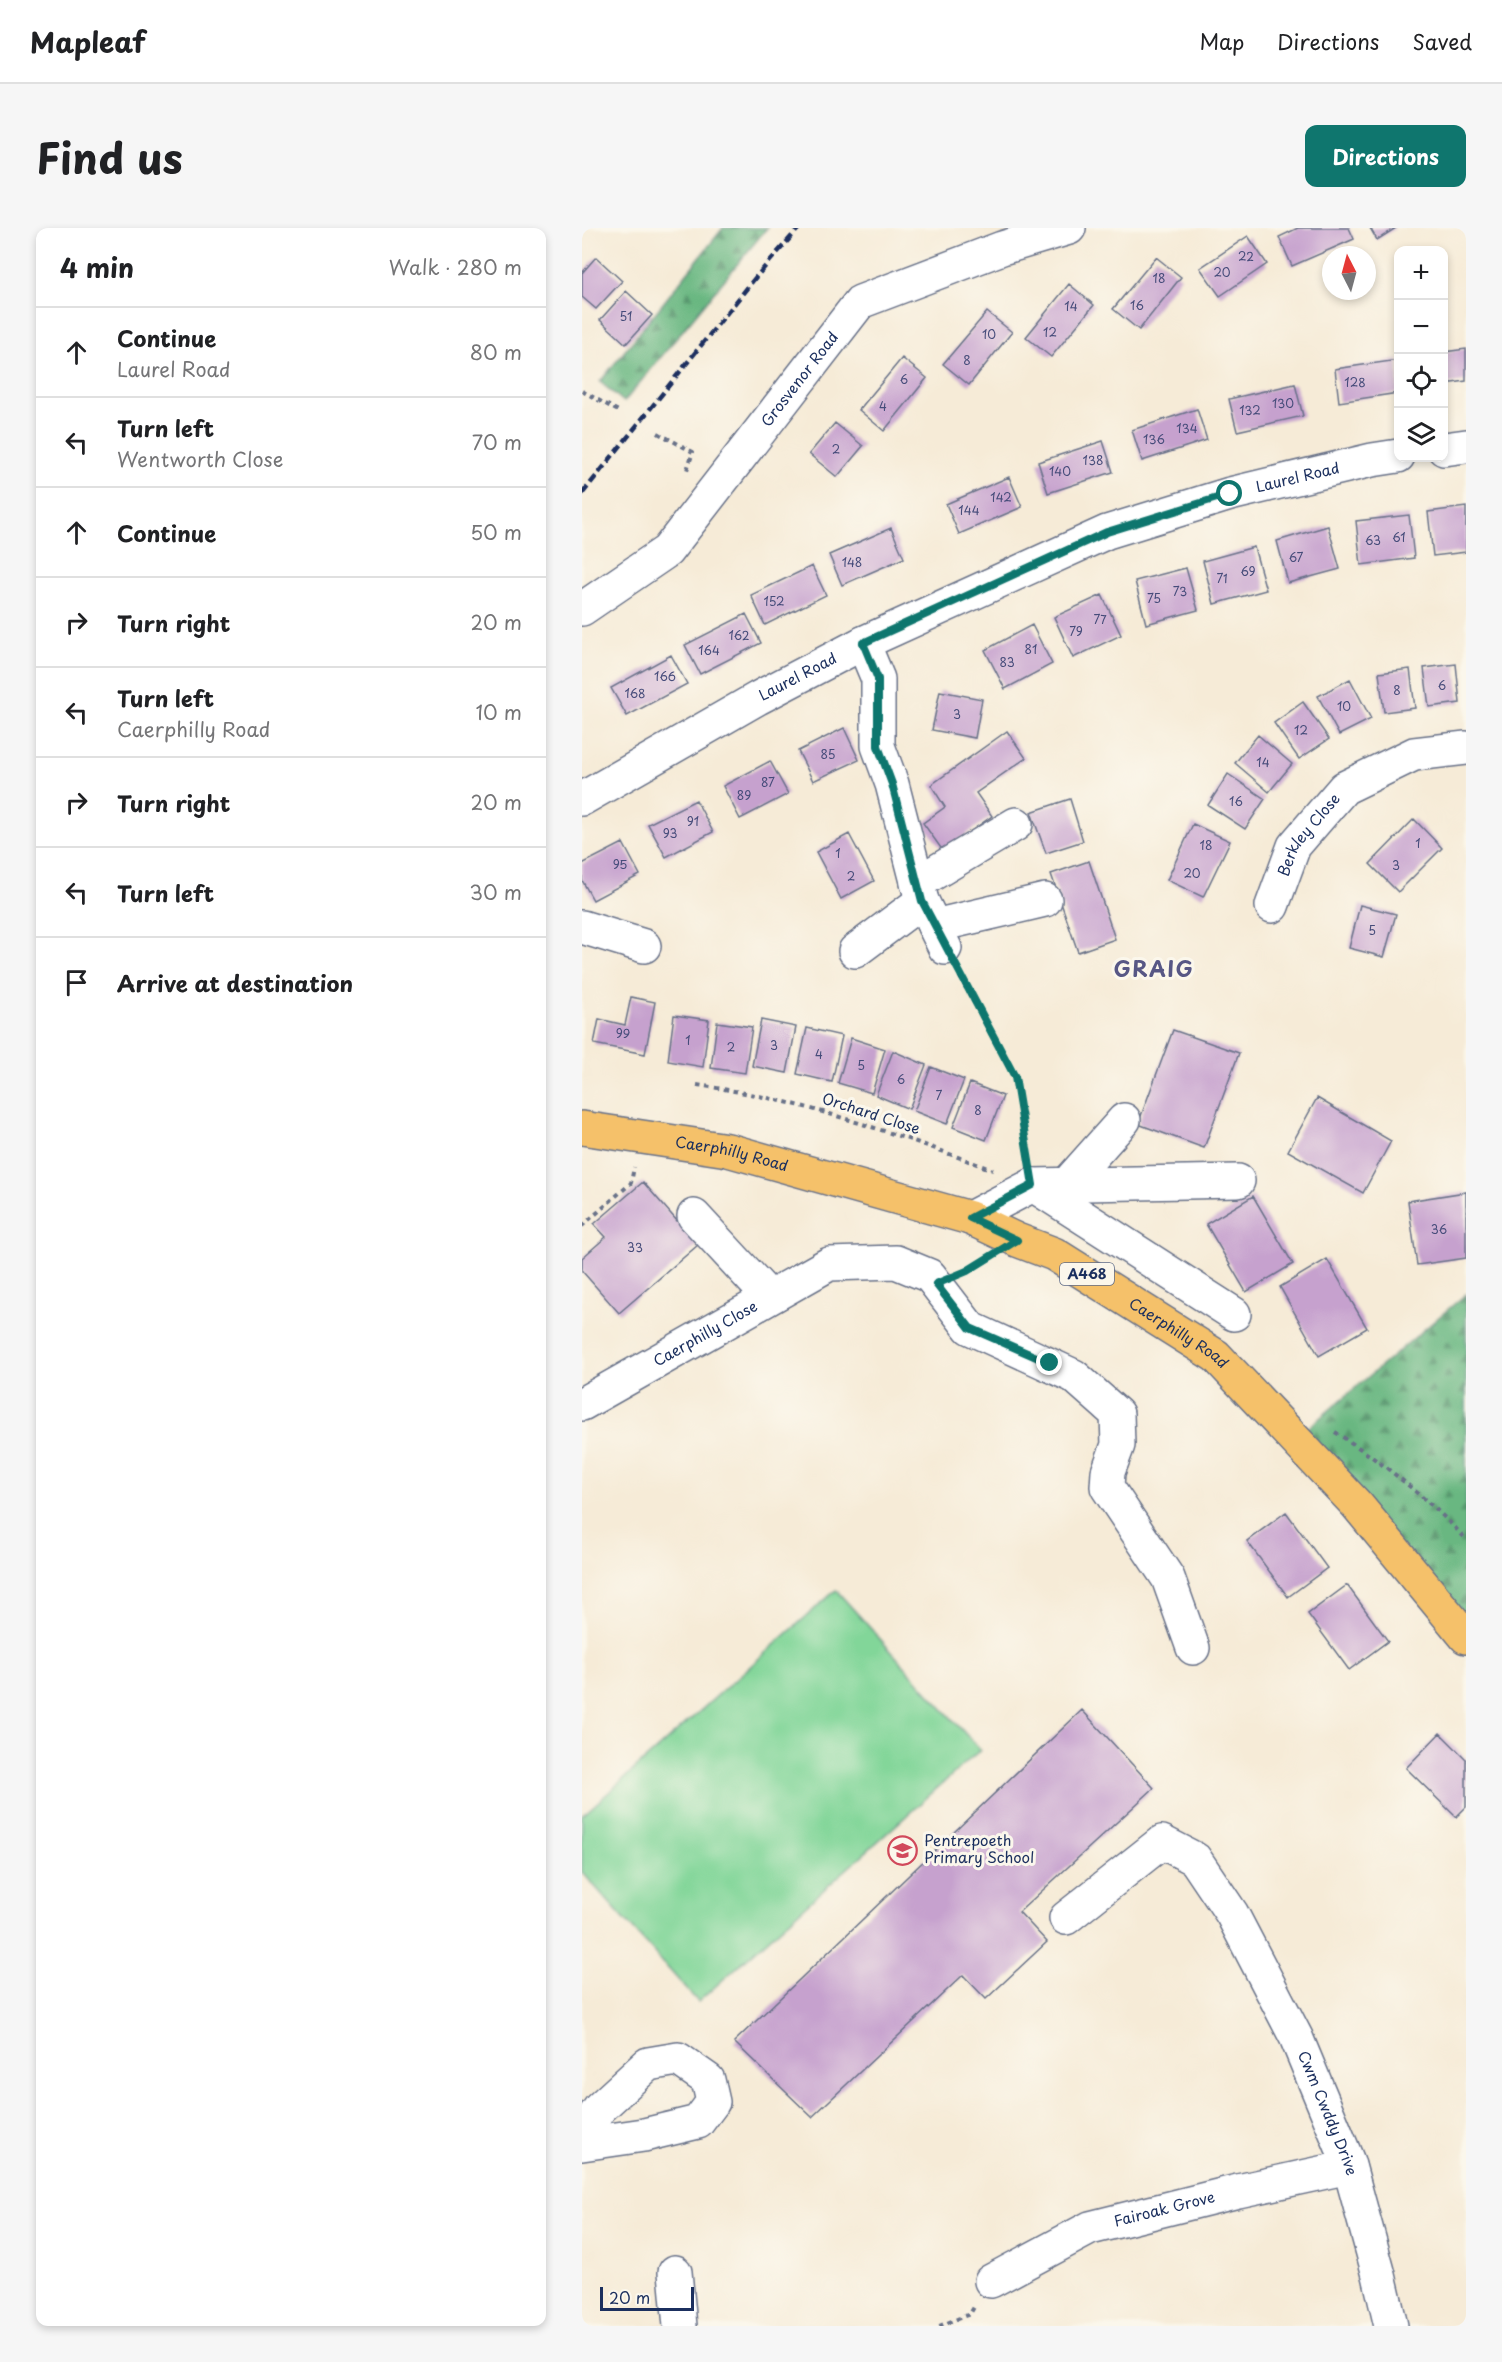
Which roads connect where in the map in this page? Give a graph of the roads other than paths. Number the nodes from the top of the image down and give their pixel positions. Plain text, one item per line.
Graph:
1 (1069, 228) edge
2 (1466, 446) edge
3 (1448, 448) edge
4 (1394, 457) edge
5 (582, 609) edge
6 (863, 643) junction
7 (1466, 748) edge
8 (582, 799) edge
9 (1016, 824) dead end
10 (1046, 900) dead end
11 (1272, 906) dead end
12 (930, 915) junction
13 (582, 927) edge
14 (644, 946) dead end
15 (855, 951) dead end
16 (1124, 1120) dead end
17 (582, 1128) edge
18 (1238, 1181) dead end
19 (1067, 1184) junction
20 (1033, 1185) junction
21 (694, 1216) dead end
22 (970, 1218) junction
23 (769, 1297) junction
24 (1234, 1314) dead end
25 (582, 1404) edge
26 (1466, 1637) edge
27 (1193, 1648) dead end
28 (1066, 1918) dead end
29 (582, 2134) edge
30 (582, 2144) edge
31 (1349, 2167) junction
32 (675, 2272) dead end
33 (991, 2281) road end
34 (680, 2326) edge
35 (1391, 2326) edge

1 - 5 street, Grosvenor Road
2 - 3 street
4 - 6 street, Laurel Road
6 - 8 street, Laurel Road
6 - 12 street
7 - 11 street, Berkley Close
9 - 12 street
10 - 12 street
12 - 15 street
13 - 14 street
16 - 19 street
17 - 22 main road, Caerphilly Road / A468
18 - 19 street
19 - 20 street
20 - 22 street
20 - 24 street
21 - 23 street
22 - 26 main road, Caerphilly Road / A468
23 - 25 street, Caerphilly Close
23 - 27 street, Caerphilly Close
28 - 31 street, Cwm Cwddy Drive
29 - 30 street
31 - 33 street, Fairoak Grove
31 - 35 street, Cwm Cwddy Drive
32 - 34 street

